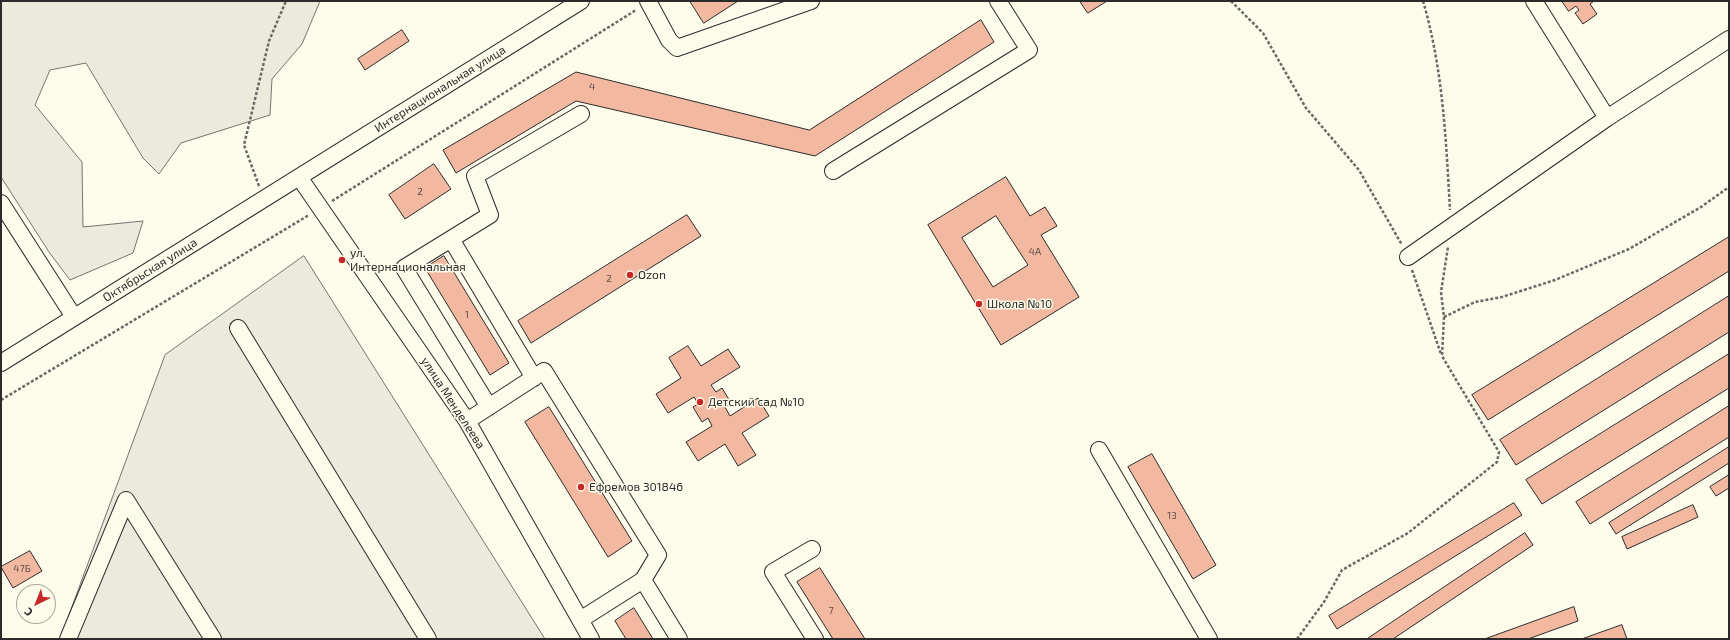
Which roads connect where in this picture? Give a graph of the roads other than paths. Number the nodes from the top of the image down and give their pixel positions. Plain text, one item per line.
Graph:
1 (581, 1) edge
2 (648, 1) edge
3 (811, 1) edge
4 (998, 1) edge
5 (1534, 1) edge
6 (1729, 39) edge
7 (581, 114) dead end
8 (1607, 118) junction
9 (833, 171) dead end
10 (299, 177) junction
11 (1, 203) edge
12 (451, 239) junction
13 (1408, 257) road end
14 (74, 317) junction
15 (238, 328) dead end
16 (1, 363) edge
17 (534, 378) junction
18 (489, 407) junction
19 (468, 421) junction
20 (1099, 450) dead end
21 (812, 549) dead end
22 (643, 580) junction
23 (580, 620) junction
24 (68, 639) edge
25 (213, 639) edge
26 (428, 639) edge
27 (591, 639) edge
28 (679, 639) edge
29 (815, 639) edge
30 (1209, 639) edge

1 - 10 street, Интернациональная улица
2 - 3 street
4 - 9 street
5 - 8 street
6 - 8 street
7 - 12 street
8 - 13 street
10 - 14 street, Октябрьская улица
10 - 19 street, улица Менделеева
11 - 14 street
12 - 17 street
12 - 18 street
14 - 16 street, Октябрьская улица
15 - 26 street
17 - 18 street
17 - 22 street
18 - 19 street
19 - 23 street, улица Менделеева
20 - 30 street
21 - 29 street
22 - 23 street
22 - 28 street
23 - 27 street, улица Менделеева
24 - 25 street

